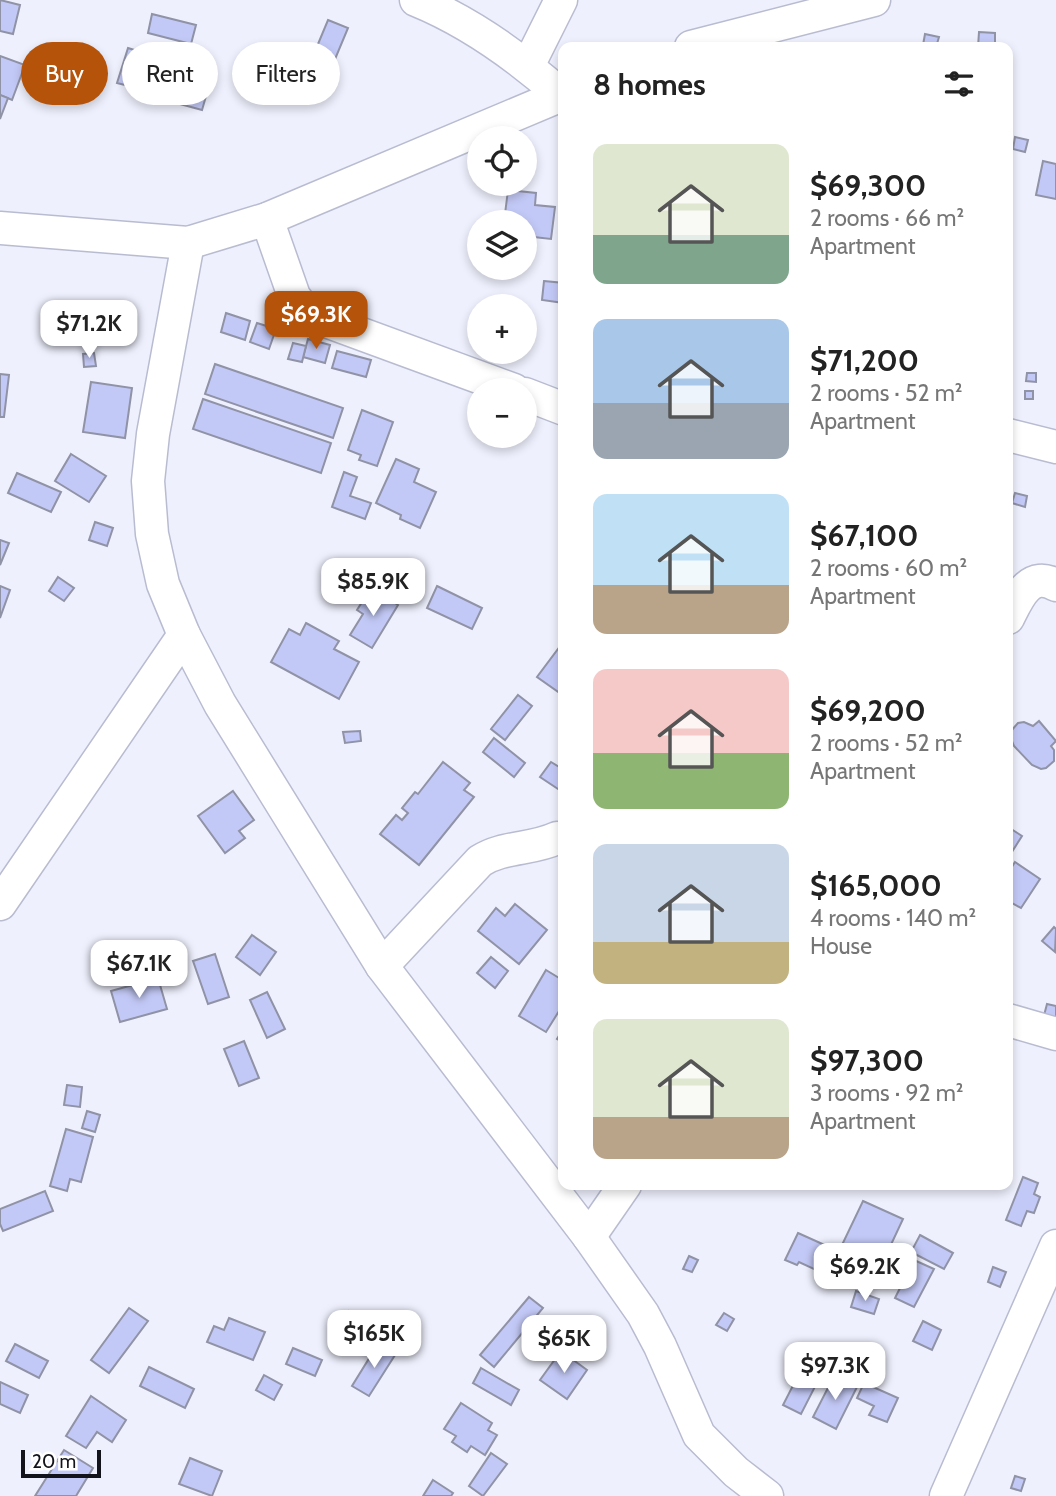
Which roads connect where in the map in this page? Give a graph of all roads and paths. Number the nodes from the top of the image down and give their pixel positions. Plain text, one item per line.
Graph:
1 (416, 0) edge
2 (561, 0) edge
3 (874, 0) edge
4 (710, 42) edge
5 (528, 66) junction
6 (558, 92) edge
7 (558, 97) edge
8 (267, 219) junction
9 (0, 228) edge
10 (188, 243) junction
11 (481, 378) edge
12 (537, 399) edge
13 (558, 407) edge
14 (1013, 436) edge
15 (1056, 447) edge
16 (1056, 585) edge
17 (1013, 608) edge
18 (184, 635) junction
19 (557, 838) dead end
20 (0, 904) edge
21 (382, 966) junction
22 (1013, 1021) edge
23 (1056, 1034) edge
24 (622, 1190) edge
25 (589, 1237) junction
26 (1056, 1246) edge
27 (767, 1496) edge
28 (946, 1496) edge

1 - 5 street
2 - 5 street
3 - 4 street
5 - 6 street
7 - 8 street
8 - 10 street
8 - 11 street
9 - 10 street
10 - 18 street
12 - 13 street
14 - 15 street
16 - 17 street
18 - 20 street
18 - 21 street
19 - 21 street
21 - 25 street
22 - 23 street
24 - 25 street
25 - 27 street
26 - 28 street

